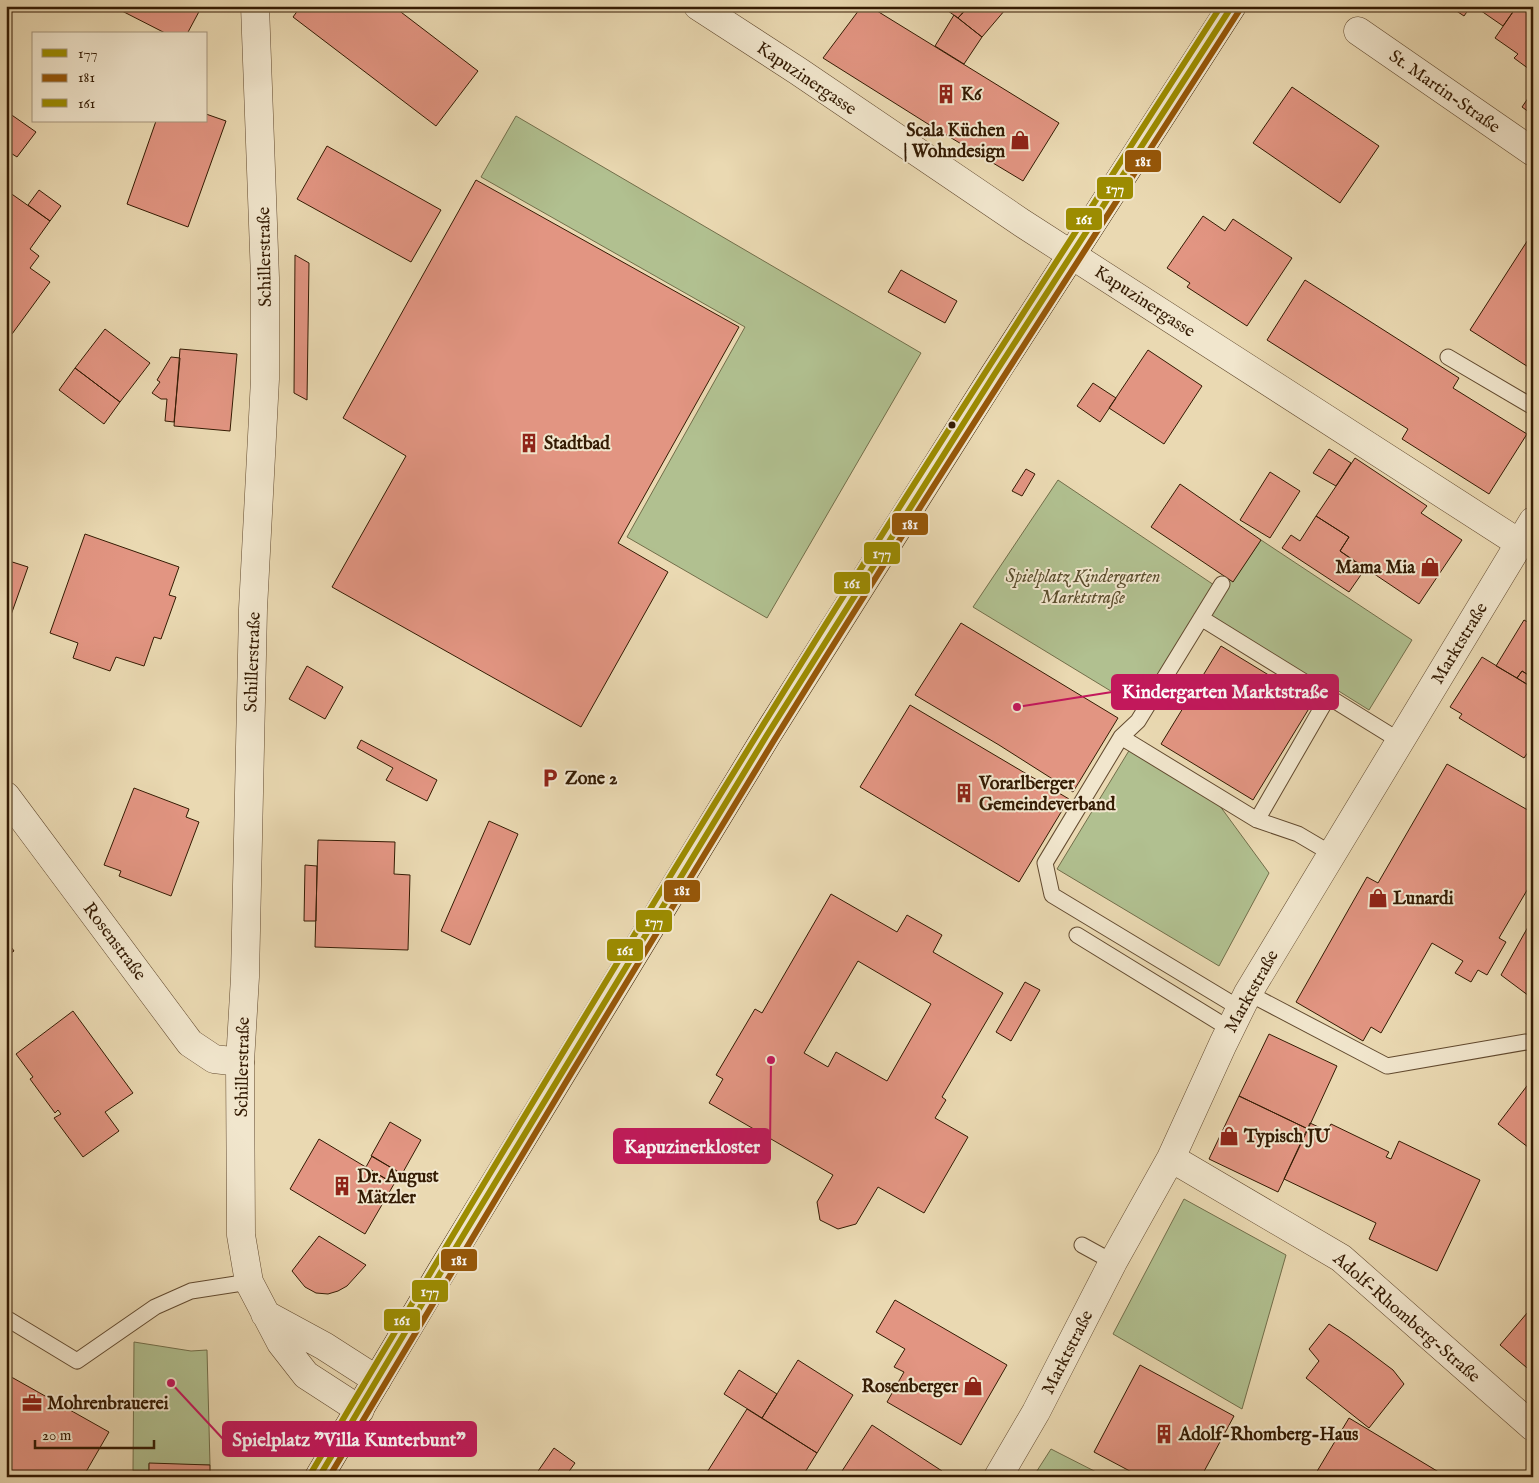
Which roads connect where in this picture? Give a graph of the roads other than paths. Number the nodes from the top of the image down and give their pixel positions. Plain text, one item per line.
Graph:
1 (256, 6) edge
2 (698, 6) edge
3 (1232, 6) edge
4 (1358, 31) dead end
5 (1533, 152) edge
6 (1072, 254) junction
7 (1448, 356) dead end
8 (1533, 407) edge
9 (1526, 532) edge
10 (1222, 584) dead end
11 (1201, 618) junction
12 (1328, 697) junction
13 (1120, 737) junction
14 (1400, 742) junction
15 (6, 796) edge
16 (1257, 820) junction
17 (1332, 854) junction
18 (1077, 935) dead end
19 (1240, 1010) junction
20 (1526, 1042) dead end
21 (240, 1062) junction
22 (1170, 1158) junction
23 (1082, 1245) dead end
24 (1113, 1262) junction
25 (250, 1282) junction
26 (265, 1314) junction
27 (6, 1318) edge
28 (377, 1380) junction
29 (360, 1410) junction
30 (1533, 1427) edge
31 (319, 1477) edge
32 (998, 1477) edge

1 - 21 street, Schillerstraße
2 - 6 street, Kapuzinergasse
3 - 6 main road
4 - 5 street, St. Martin-Straße
6 - 9 street, Kapuzinergasse
6 - 28 main road
7 - 8 lane
9 - 14 street, Marktstraße
10 - 11 lane
11 - 12 lane
11 - 13 lane
12 - 14 lane
12 - 16 lane
13 - 16 lane
13 - 19 lane
14 - 17 street, Marktstraße
15 - 21 street, Rosenstraße
16 - 17 lane
17 - 19 street, Marktstraße
18 - 19 lane
19 - 20 lane
19 - 22 street, Marktstraße
21 - 25 street, Schillerstraße
22 - 24 street, Marktstraße
22 - 30 street, Adolf-Rhomberg-Straße
23 - 24 lane
24 - 32 street, Marktstraße
25 - 26 street, Schillerstraße
25 - 27 lane
26 - 28 street
26 - 29 street, Schillerstraße
28 - 29 main road
29 - 31 main road

